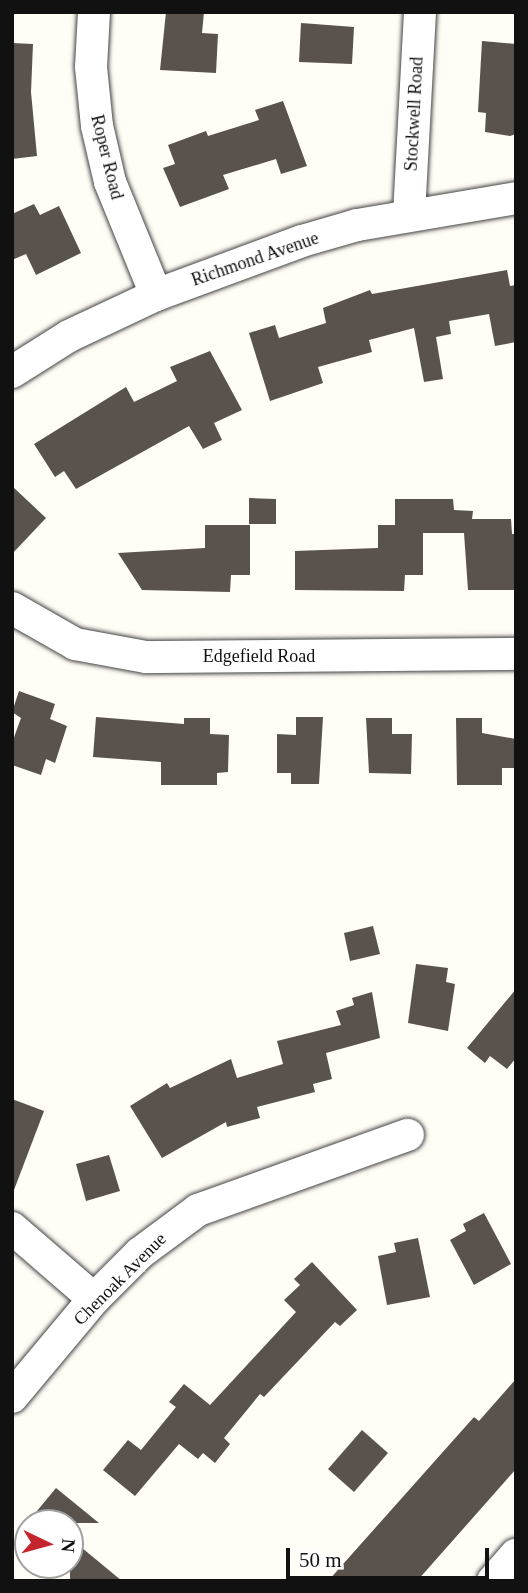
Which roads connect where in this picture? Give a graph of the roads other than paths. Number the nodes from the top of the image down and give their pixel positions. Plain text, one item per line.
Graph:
1 (94, 12) edge
2 (419, 12) edge
3 (516, 198) edge
4 (409, 215) junction
5 (156, 295) junction
6 (12, 372) edge
7 (12, 608) edge
8 (516, 654) edge
9 (408, 1135) dead end
10 (12, 1228) edge
11 (94, 1299) junction
12 (12, 1397) edge
13 (516, 1555) edge
14 (494, 1581) edge

1 - 5 street, Roper Road
2 - 4 street, Stockwell Road
3 - 4 street, Richmond Avenue
4 - 5 street, Richmond Avenue
5 - 6 street, Richmond Avenue
7 - 8 street, Edgefield Road
9 - 11 street, Chenoak Avenue
10 - 11 street
11 - 12 street, Chenoak Avenue
13 - 14 street

